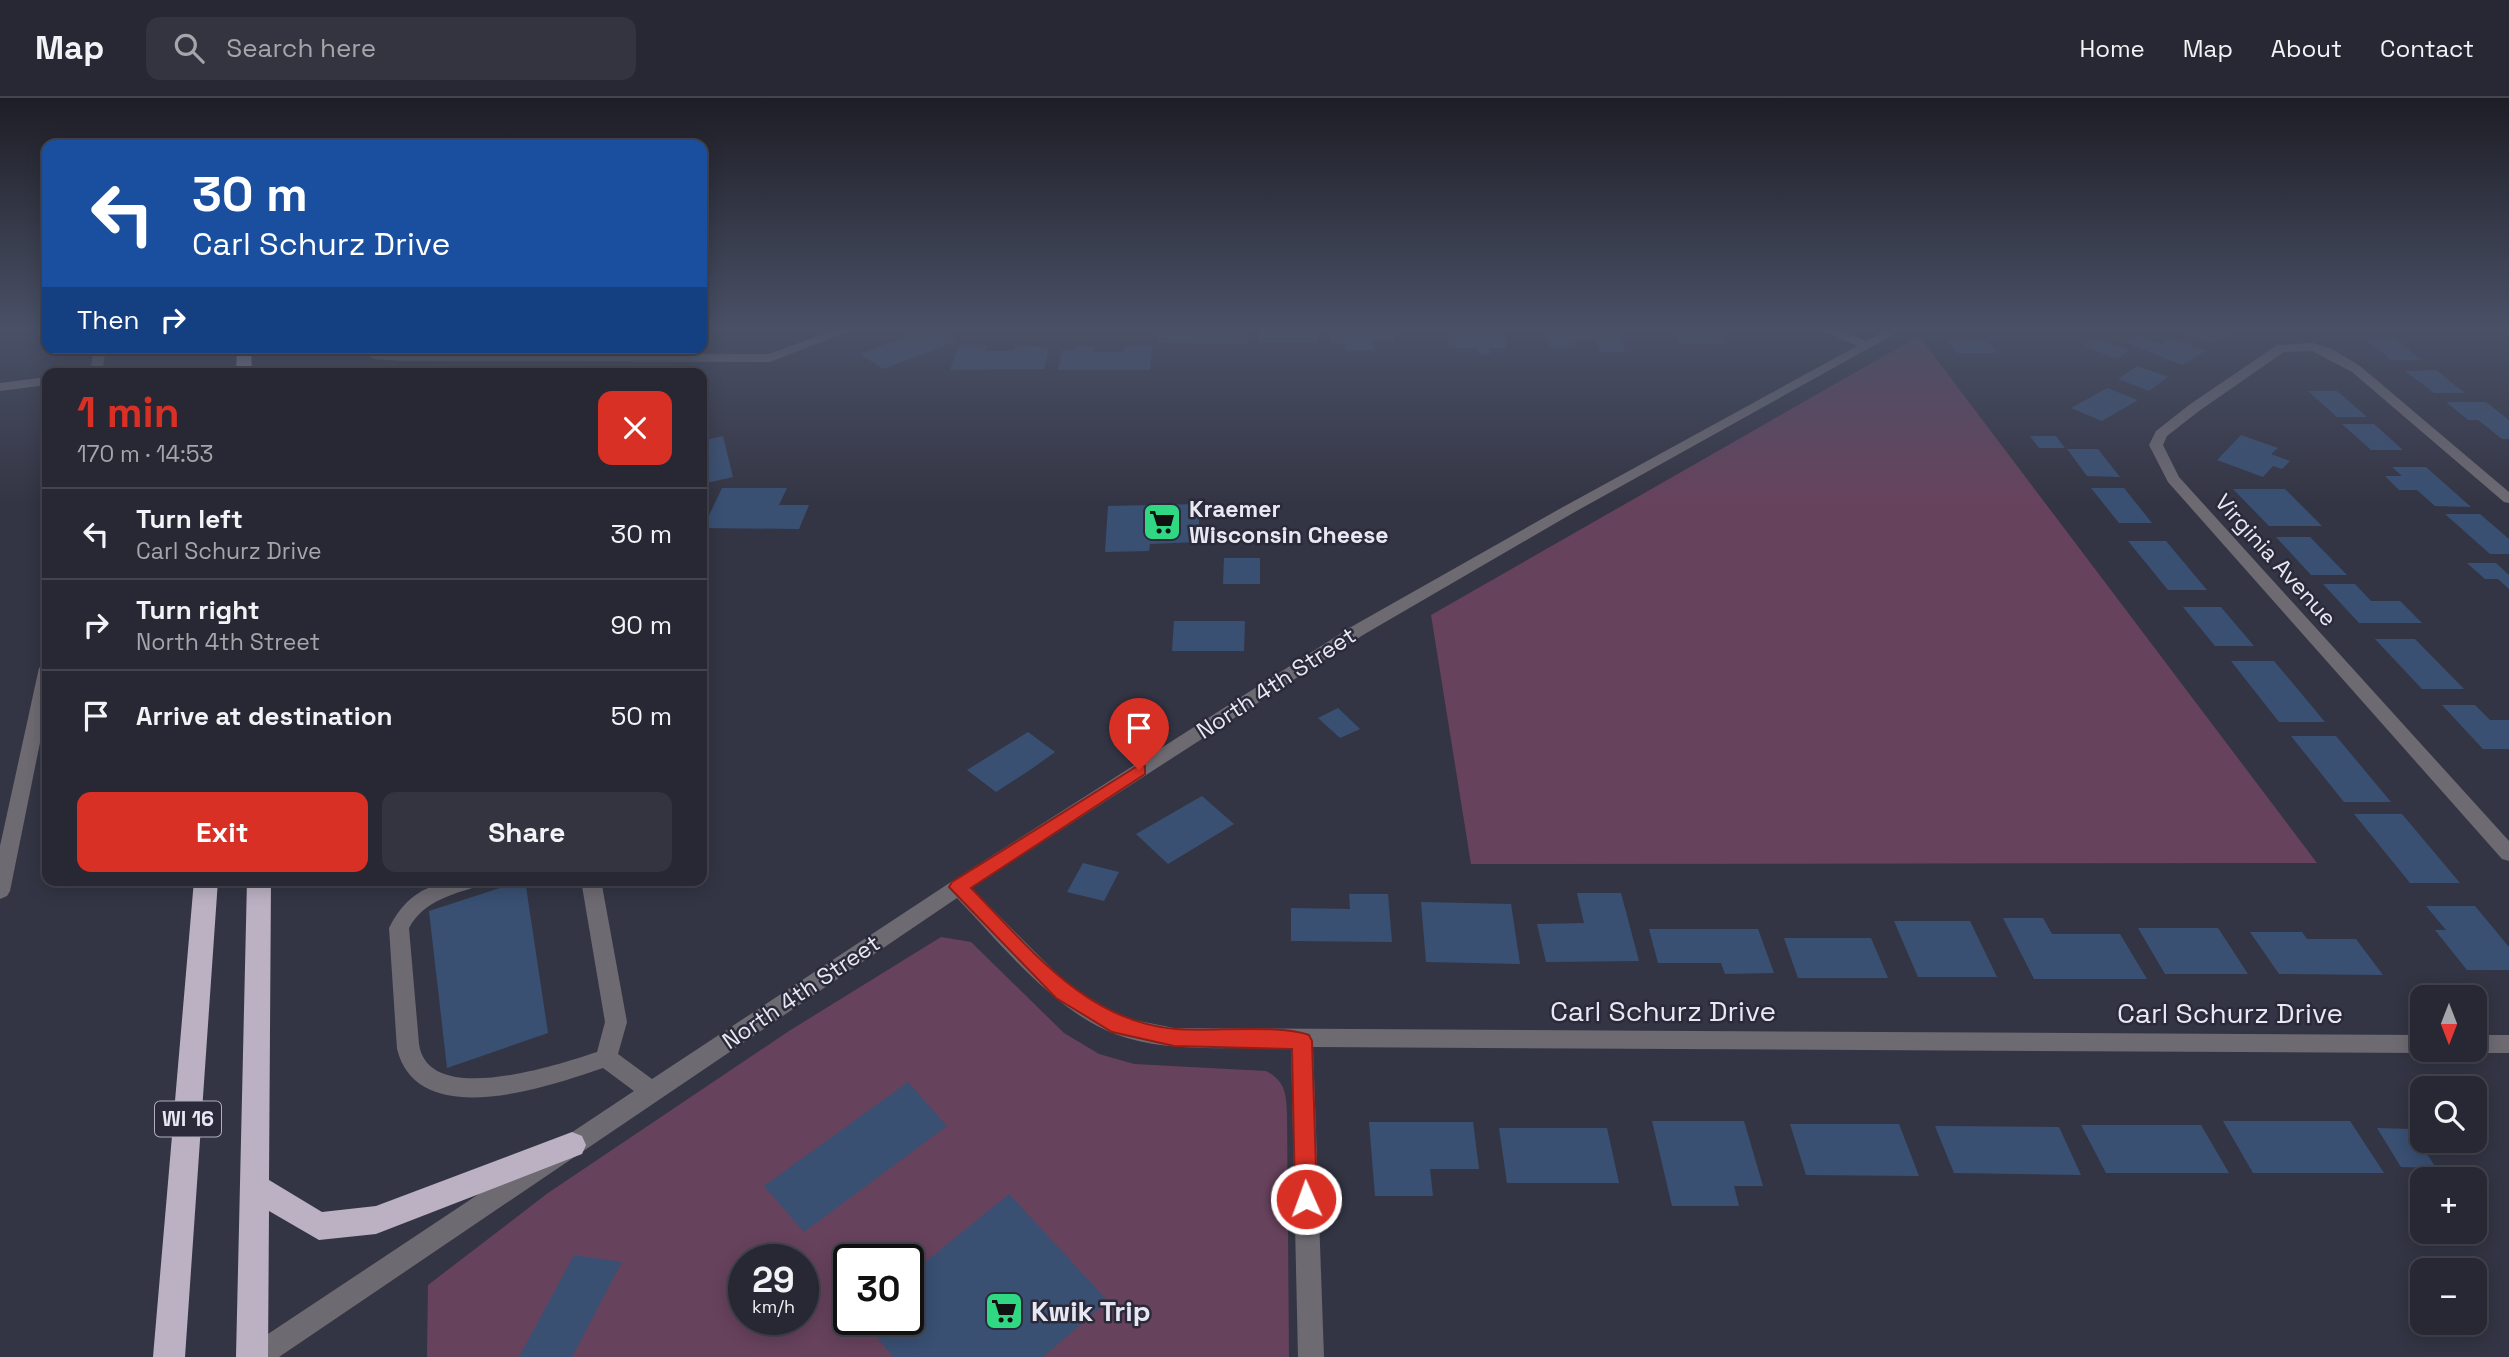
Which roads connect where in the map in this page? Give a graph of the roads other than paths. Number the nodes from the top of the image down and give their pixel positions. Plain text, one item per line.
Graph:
1 (1795, 386) edge
2 (2228, 386) edge
3 (2376, 386) edge
4 (2509, 499) edge
5 (42, 692) edge
6 (2509, 854) edge
7 (206, 886) edge
8 (259, 886) edge
9 (459, 886) edge
10 (592, 886) edge
11 (958, 887) junction
12 (0, 891) edge
13 (1302, 1041) junction
14 (2410, 1044) edge
15 (2487, 1044) edge
16 (2509, 1044) edge
17 (606, 1058) junction
18 (652, 1092) junction
19 (572, 1145) junction
20 (254, 1187) junction
21 (169, 1357) edge
22 (254, 1357) edge
23 (1311, 1357) edge

1 - 11 street, North 4th Street
2 - 6 street, Virginia Avenue
3 - 4 street, Virginia Avenue
5 - 12 street
7 - 21 highway, WI 16
8 - 20 highway, WI 16
9 - 17 street
10 - 17 street
11 - 13 street, Carl Schurz Drive
11 - 18 street, North 4th Street
13 - 14 street, Carl Schurz Drive
13 - 23 street
15 - 16 street
17 - 18 street
18 - 19 street, North 4th Street
19 - 20 highway
19 - 22 street, North 4th Street
20 - 22 highway, WI 16

